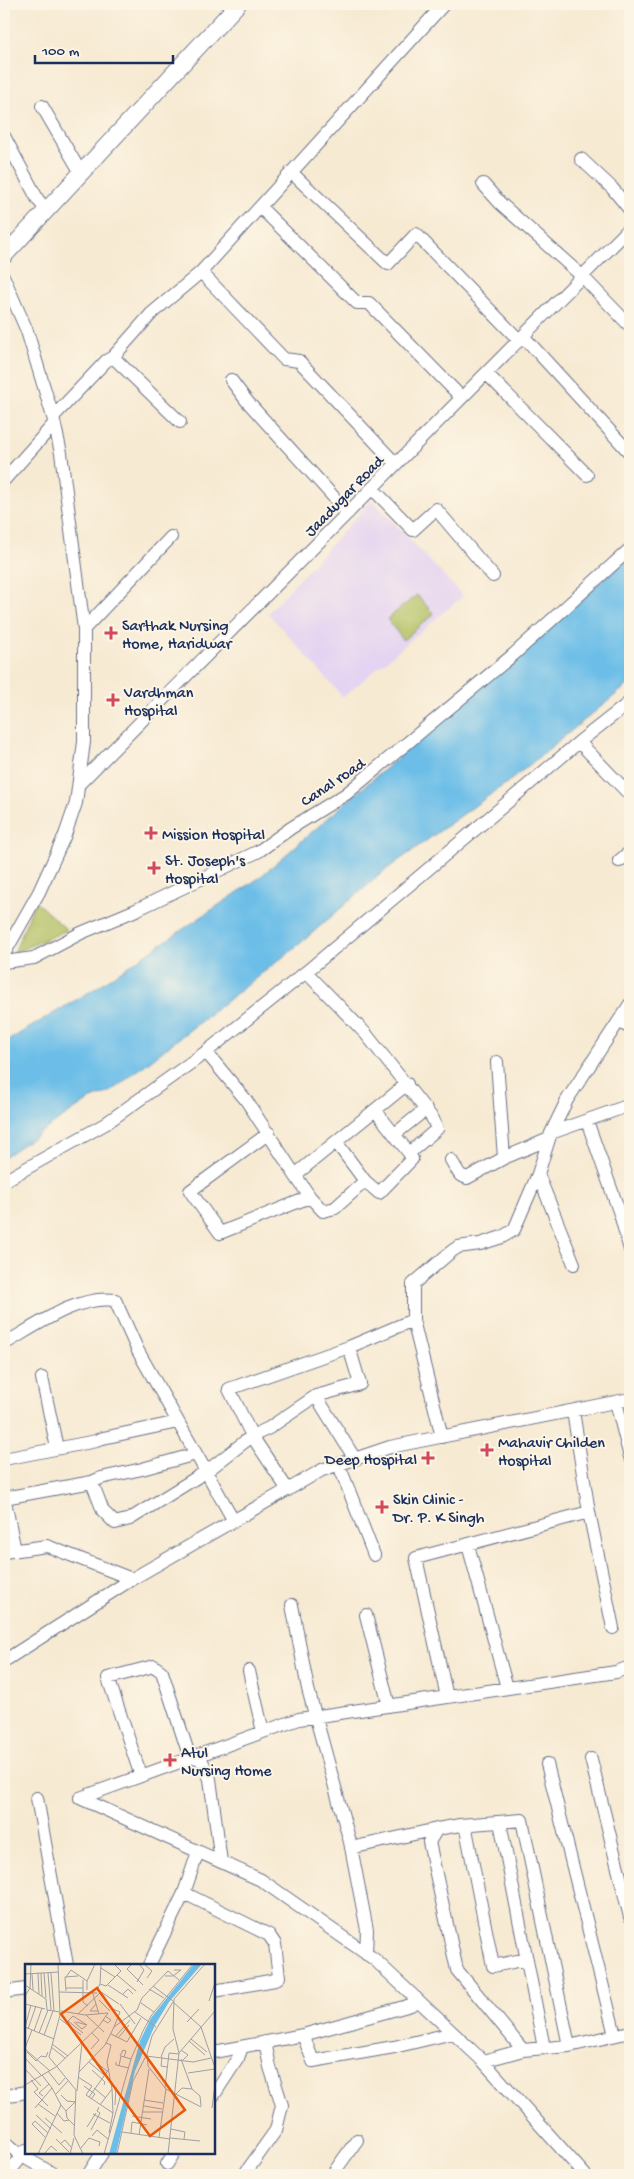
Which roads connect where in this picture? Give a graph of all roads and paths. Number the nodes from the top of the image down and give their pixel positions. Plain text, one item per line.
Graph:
1 (238, 4) edge
2 (444, 4) edge
3 (42, 106) dead end
4 (4, 136) edge
5 (581, 159) dead end
6 (290, 172) junction
7 (81, 173) junction
8 (483, 184) dead end
9 (261, 208) junction
10 (47, 210) junction
11 (630, 210) edge
12 (630, 228) edge
13 (4, 256) edge
14 (201, 272) junction
15 (583, 277) junction
16 (4, 278) edge
17 (630, 326) edge
18 (522, 339) junction
19 (113, 357) junction
20 (487, 374) junction
21 (231, 380) dead end
22 (462, 397) junction
23 (53, 420) junction
24 (180, 422) dead end
25 (630, 454) edge
26 (396, 464) junction
27 (587, 475) dead end
28 (4, 480) edge
29 (372, 488) junction
30 (348, 513) junction
31 (171, 537) dead end
32 (630, 549) edge
33 (494, 576) dead end
34 (84, 629) junction
35 (630, 702) edge
36 (579, 742) junction
37 (79, 784) junction
38 (630, 795) edge
39 (630, 852) edge
40 (619, 861) dead end
41 (4, 954) edge
42 (4, 962) edge
43 (306, 972) junction
44 (630, 1004) edge
45 (625, 1024) edge
46 (206, 1052) junction
47 (497, 1062) dead end
48 (407, 1084) junction
49 (630, 1105) edge
50 (426, 1109) junction
51 (375, 1110) junction
52 (587, 1121) junction
53 (269, 1133) junction
54 (395, 1134) junction
55 (550, 1136) junction
56 (336, 1142) junction
57 (409, 1152) junction
58 (504, 1158) junction
59 (451, 1160) dead end
60 (538, 1174) junction
61 (296, 1176) junction
62 (4, 1181) edge
63 (365, 1181) junction
64 (310, 1197) junction
65 (630, 1250) edge
66 (574, 1264) dead end
67 (413, 1320) junction
68 (4, 1344) edge
69 (349, 1347) junction
70 (42, 1378) dead end
71 (316, 1396) junction
72 (630, 1400) edge
73 (616, 1402) junction
74 (574, 1411) junction
75 (178, 1422) junction
76 (252, 1436) junction
77 (442, 1437) junction
78 (57, 1448) junction
79 (196, 1454) junction
80 (630, 1457) edge
81 (355, 1459) junction
82 (4, 1460) edge
83 (339, 1465) junction
84 (207, 1471) junction
85 (92, 1482) junction
86 (288, 1490) junction
87 (4, 1497) edge
88 (590, 1512) junction
89 (234, 1521) junction
90 (468, 1545) junction
91 (9, 1552) edge
92 (374, 1555) dead end
93 (132, 1579) junction
94 (292, 1605) dead end
95 (366, 1615) dead end
96 (613, 1628) dead end
97 (4, 1661) edge
98 (630, 1667) edge
99 (249, 1671) dead end
100 (506, 1688) junction
101 (447, 1697) junction
102 (389, 1706) junction
103 (315, 1717) junction
104 (263, 1732) junction
105 (196, 1758) junction
106 (590, 1759) dead end
107 (547, 1764) dead end
108 (141, 1776) junction
109 (38, 1798) dead end
110 (500, 1822) junction
111 (460, 1825) junction
112 (437, 1829) junction
113 (351, 1848) junction
114 (198, 1852) junction
115 (221, 1862) junction
116 (184, 1893) junction
117 (630, 1917) edge
118 (366, 1954) junction
119 (527, 1959) junction
120 (67, 1964) edge
121 (149, 1964) edge
122 (25, 1989) edge
123 (215, 1991) edge
124 (4, 1992) edge
125 (416, 1998) junction
126 (630, 2032) edge
127 (453, 2033) junction
128 (303, 2035) junction
129 (614, 2035) junction
130 (265, 2042) junction
131 (242, 2046) junction
132 (569, 2046) junction
133 (544, 2048) junction
134 (523, 2050) junction
135 (215, 2052) edge
136 (483, 2061) junction
137 (25, 2092) edge
138 (215, 2093) edge
139 (4, 2096) edge
140 (357, 2140) dead end
141 (4, 2141) edge
142 (24, 2153) edge
143 (25, 2154) edge
144 (101, 2154) edge
145 (173, 2154) edge
146 (167, 2164) dead end
147 (6, 2175) edge
148 (55, 2175) edge
149 (88, 2175) edge
150 (244, 2175) edge
151 (332, 2175) edge
152 (585, 2175) edge

1 - 7 main road
2 - 6 street
3 - 7 street
4 - 10 street
5 - 11 street
6 - 9 street
6 - 18 street
7 - 10 main road
8 - 15 street
9 - 14 street
9 - 22 street
10 - 13 main road
12 - 15 street, Jaadugar Road
14 - 19 street
14 - 26 street
15 - 17 street
15 - 18 street, Jaadugar Road
16 - 23 street
18 - 20 street, Jaadugar Road
18 - 25 street
19 - 23 street
19 - 24 street
20 - 22 street, Jaadugar Road
20 - 27 street
21 - 30 street
22 - 26 street, Jaadugar Road
23 - 28 street
23 - 34 street
26 - 29 street, Jaadugar Road
29 - 30 street, Jaadugar Road
29 - 33 street
30 - 37 street, Jaadugar Road
31 - 34 street
32 - 42 street, Canal road
34 - 37 street
35 - 36 street
36 - 38 street
36 - 43 street
37 - 41 street
39 - 40 street
43 - 46 street
43 - 48 street
44 - 45 street
45 - 55 street
46 - 53 street
46 - 62 street
47 - 58 street
48 - 50 street
48 - 51 street
49 - 52 street
50 - 54 street
50 - 57 street
51 - 54 street
51 - 56 street
52 - 55 street
52 - 65 street
53 - 61 street
53 - 64 street
54 - 57 street
55 - 58 street
55 - 60 street
56 - 61 street
56 - 63 street
57 - 63 street
58 - 59 street
60 - 66 street
60 - 67 street
61 - 64 street
63 - 64 street
67 - 69 street
67 - 77 street
68 - 75 street
69 - 71 street
69 - 76 street
70 - 78 street
71 - 76 street
71 - 81 street
72 - 73 street
73 - 74 street
73 - 80 street
74 - 77 street
74 - 88 street
75 - 78 street
75 - 79 street
76 - 84 street
76 - 86 street
77 - 81 street
78 - 82 street
79 - 84 street
79 - 85 street
81 - 83 street
83 - 86 street
83 - 92 street
84 - 85 street
84 - 89 street
85 - 87 street
86 - 89 street
87 - 91 street
88 - 90 street
88 - 96 street
89 - 93 street
90 - 100 street
90 - 101 street
91 - 93 street
93 - 97 street
94 - 103 street
95 - 102 street
98 - 100 street
99 - 104 street
100 - 101 street
101 - 102 street
102 - 103 street
103 - 104 street
103 - 113 street
104 - 105 street
105 - 108 street
105 - 108 street
105 - 115 street
106 - 117 street
107 - 129 street
108 - 114 street
109 - 120 street
110 - 111 street
110 - 119 street
110 - 132 street
111 - 112 street
111 - 119 street
112 - 113 street
112 - 134 street
113 - 118 street
114 - 115 street
114 - 116 street
115 - 118 street
116 - 121 street
116 - 123 street
118 - 125 street
119 - 133 street
122 - 124 street
125 - 127 street
125 - 128 street
126 - 129 street
127 - 128 street
127 - 136 street
128 - 130 street
129 - 132 street
130 - 131 street
130 - 150 street
131 - 135 street
131 - 138 street
132 - 133 street
133 - 134 street
134 - 136 street
136 - 152 street
137 - 139 street
140 - 151 street
141 - 142 street
142 - 147 street
143 - 148 street
144 - 149 street
145 - 146 street

